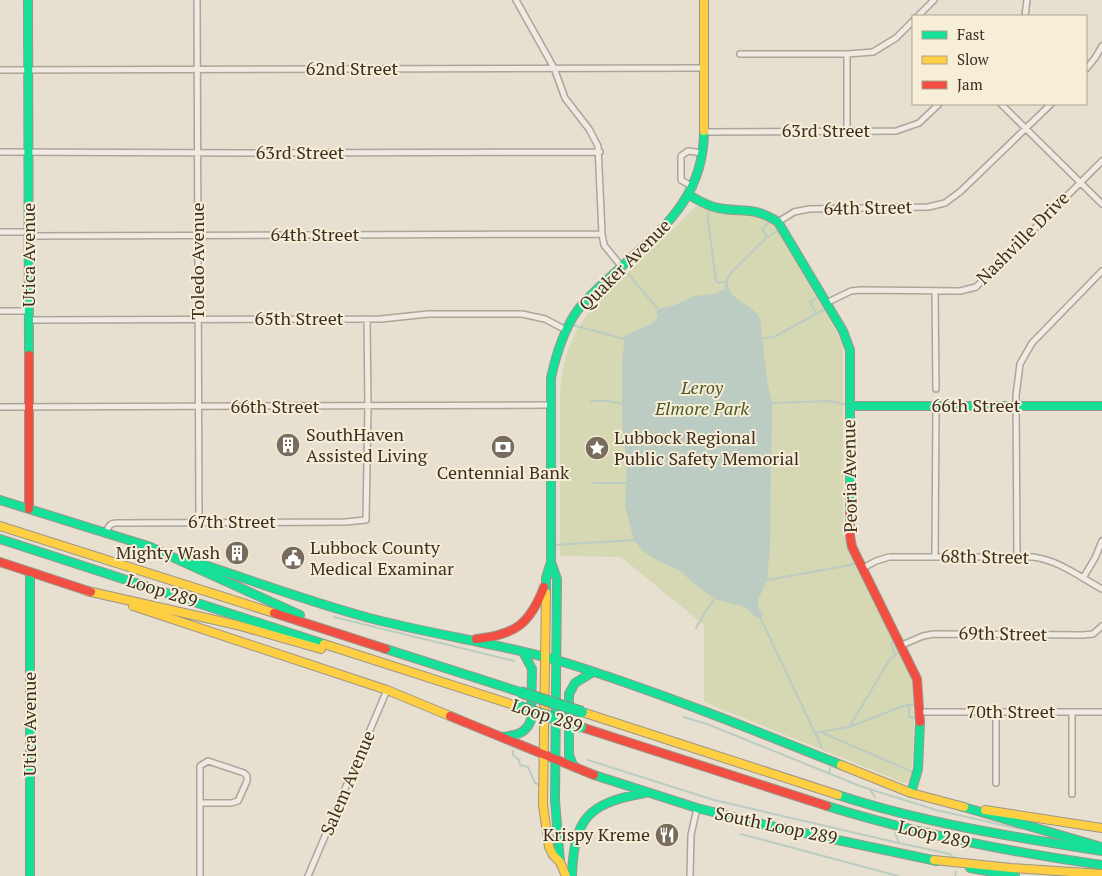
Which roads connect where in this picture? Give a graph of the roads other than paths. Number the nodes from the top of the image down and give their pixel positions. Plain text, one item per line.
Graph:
1 (28, 0) edge
2 (197, 0) edge
3 (516, 0) edge
4 (704, 0) edge
5 (934, 0) edge
6 (1027, 0) edge
7 (919, 15) edge
8 (1025, 15) edge
9 (912, 22) edge
10 (1102, 46) edge
11 (740, 54) dead end
12 (847, 54) junction
13 (554, 68) junction
14 (704, 68) junction
15 (1087, 68) edge
16 (0, 70) edge
17 (28, 70) junction
18 (198, 70) junction
19 (938, 105) edge
20 (1002, 105) edge
21 (1050, 105) edge
22 (1026, 128) junction
23 (847, 131) junction
24 (704, 132) junction
25 (0, 152) edge
26 (29, 152) junction
27 (600, 152) junction
28 (198, 153) junction
29 (703, 153) junction
30 (1102, 161) edge
31 (1080, 182) junction
32 (691, 191) junction
33 (1102, 204) edge
34 (778, 222) junction
35 (0, 232) edge
36 (29, 234) junction
37 (602, 234) junction
38 (198, 236) junction
39 (621, 266) junction
40 (1102, 271) edge
41 (934, 290) junction
42 (826, 303) junction
43 (0, 312) edge
44 (29, 316) junction
45 (366, 319) junction
46 (198, 320) junction
47 (566, 330) junction
48 (936, 389) dead end
49 (551, 405) junction
50 (368, 406) junction
51 (850, 406) junction
52 (936, 406) junction
53 (1016, 406) junction
54 (1102, 406) edge
55 (0, 407) edge
56 (29, 407) junction
57 (198, 407) junction
58 (0, 500) edge
59 (29, 509) junction
60 (199, 523) junction
61 (0, 526) edge
62 (105, 534) junction
63 (0, 539) edge
64 (1102, 541) edge
65 (148, 546) junction
66 (934, 556) junction
67 (1017, 557) junction
68 (0, 562) edge
69 (551, 562) junction
70 (863, 568) junction
71 (30, 572) junction
72 (546, 578) junction
73 (1082, 578) junction
74 (1102, 589) edge
75 (87, 591) junction
76 (1102, 626) edge
77 (337, 633) junction
78 (467, 640) junction
79 (902, 645) junction
80 (523, 652) junction
81 (358, 655) junction
82 (544, 658) junction
83 (556, 662) junction
84 (593, 672) junction
85 (387, 690) junction
86 (919, 712) junction
87 (996, 712) junction
88 (1072, 712) junction
89 (1102, 712) edge
90 (500, 738) junction
91 (543, 755) junction
92 (555, 760) junction
93 (579, 770) junction
94 (996, 783) dead end
95 (649, 792) junction
96 (911, 793) junction
97 (1072, 794) dead end
98 (200, 803) junction
99 (960, 806) junction
100 (697, 808) junction
101 (1102, 828) edge
102 (1102, 847) edge
103 (1102, 851) edge
104 (934, 860) junction
105 (560, 862) junction
106 (1102, 865) edge
107 (1102, 874) edge
108 (30, 876) edge
109 (200, 876) edge
110 (308, 876) edge
111 (566, 876) edge
112 (572, 876) edge
113 (690, 876) edge
114 (1015, 876) edge

1 - 17 main road, Utica Avenue
2 - 18 street, Toledo Avenue
3 - 13 street
4 - 14 main road, Quaker Avenue
5 - 7 street
6 - 8 street
9 - 12 street
10 - 15 street
11 - 12 street
12 - 23 street
13 - 14 street, 62nd Street
13 - 18 street, 62nd Street
13 - 27 street
14 - 24 main road, Quaker Avenue
16 - 17 street, 62nd Street
17 - 18 street, 62nd Street
17 - 26 main road, Utica Avenue
18 - 28 street, Toledo Avenue
19 - 23 street, 63rd Street
20 - 22 street
21 - 22 street, 64th Street
22 - 31 street
22 - 34 street, 64th Street
23 - 24 street, 63rd Street
24 - 29 main road, Quaker Avenue
25 - 26 street, 63rd Street
26 - 28 street, 63rd Street
26 - 36 main road, Utica Avenue
27 - 28 street, 63rd Street
27 - 37 street
28 - 38 street, Toledo Avenue
29 - 32 main road, Quaker Avenue
29 - 32 street
30 - 31 street, Nashville Drive
31 - 33 street
31 - 41 street, Nashville Drive
32 - 34 main road
32 - 39 main road, Quaker Avenue
34 - 42 main road, Peoria Avenue
35 - 36 street, 64th Street
36 - 38 street, 64th Street
36 - 44 main road, Utica Avenue
37 - 38 street, 64th Street
37 - 39 street
38 - 46 street, Toledo Avenue
39 - 47 main road, Quaker Avenue
40 - 53 street
41 - 42 street
41 - 48 street
42 - 51 main road, Peoria Avenue
43 - 44 street, 65th Street
44 - 46 street, 65th Street
44 - 56 main road, Utica Avenue
45 - 46 street, 65th Street
45 - 47 street, 65th Street
45 - 50 street
46 - 57 street, Toledo Avenue
47 - 49 main road, Quaker Avenue
49 - 50 street, 66th Street
49 - 69 main road, Quaker Avenue
50 - 57 street, 66th Street
50 - 60 street, 67th Street
51 - 52 main road, 66th Street
51 - 70 main road, Peoria Avenue
52 - 53 main road, 66th Street
52 - 66 street
53 - 54 main road, 66th Street
53 - 67 street
55 - 56 street, 66th Street
56 - 57 street, 66th Street
56 - 59 main road, Utica Avenue
57 - 60 street, Toledo Avenue
58 - 59 main road
59 - 62 main road
60 - 62 street, 67th Street
61 - 77 main road, Loop 289
62 - 65 main road
63 - 81 main road, Loop 289
64 - 73 street
65 - 77 main road
65 - 78 main road
66 - 67 street, 68th Street
66 - 70 street, 68th Street
67 - 73 street, 68th Street
68 - 71 main road
69 - 72 main road, Quaker Avenue
69 - 83 main road, Quaker Avenue
70 - 79 main road, Peoria Avenue
71 - 75 main road
71 - 108 main road, Utica Avenue
72 - 78 main road
72 - 82 main road, Quaker Avenue
73 - 74 street, 68th Street
75 - 81 main road
75 - 85 main road, South Loop 289
76 - 79 street, 69th Street
77 - 103 main road, Loop 289, bridge
78 - 80 main road
79 - 86 main road, Peoria Avenue
80 - 82 main road
80 - 90 main road
81 - 106 main road, Loop 289, bridge
82 - 83 main road
82 - 91 main road, Quaker Avenue
83 - 84 main road
83 - 92 main road, Quaker Avenue
84 - 93 main road
84 - 96 main road
85 - 90 main road, South Loop 289
85 - 110 street, Salem Avenue
86 - 87 street, 70th Street
86 - 96 main road, Peoria Avenue
87 - 88 street, 70th Street
87 - 94 street
88 - 89 street, 70th Street
88 - 97 street
90 - 91 main road, South Loop 289
91 - 92 main road, South Loop 289
91 - 105 main road, Quaker Avenue
92 - 93 main road, South Loop 289
92 - 105 main road, Quaker Avenue
93 - 95 main road, South Loop 289
95 - 100 main road, South Loop 289
95 - 112 main road
96 - 99 main road
98 - 98 street
98 - 109 street
99 - 101 main road
99 - 102 main road
100 - 104 main road, South Loop 289
100 - 113 street
104 - 107 main road
104 - 114 main road, South Loop 289
105 - 111 main road, Quaker Avenue

